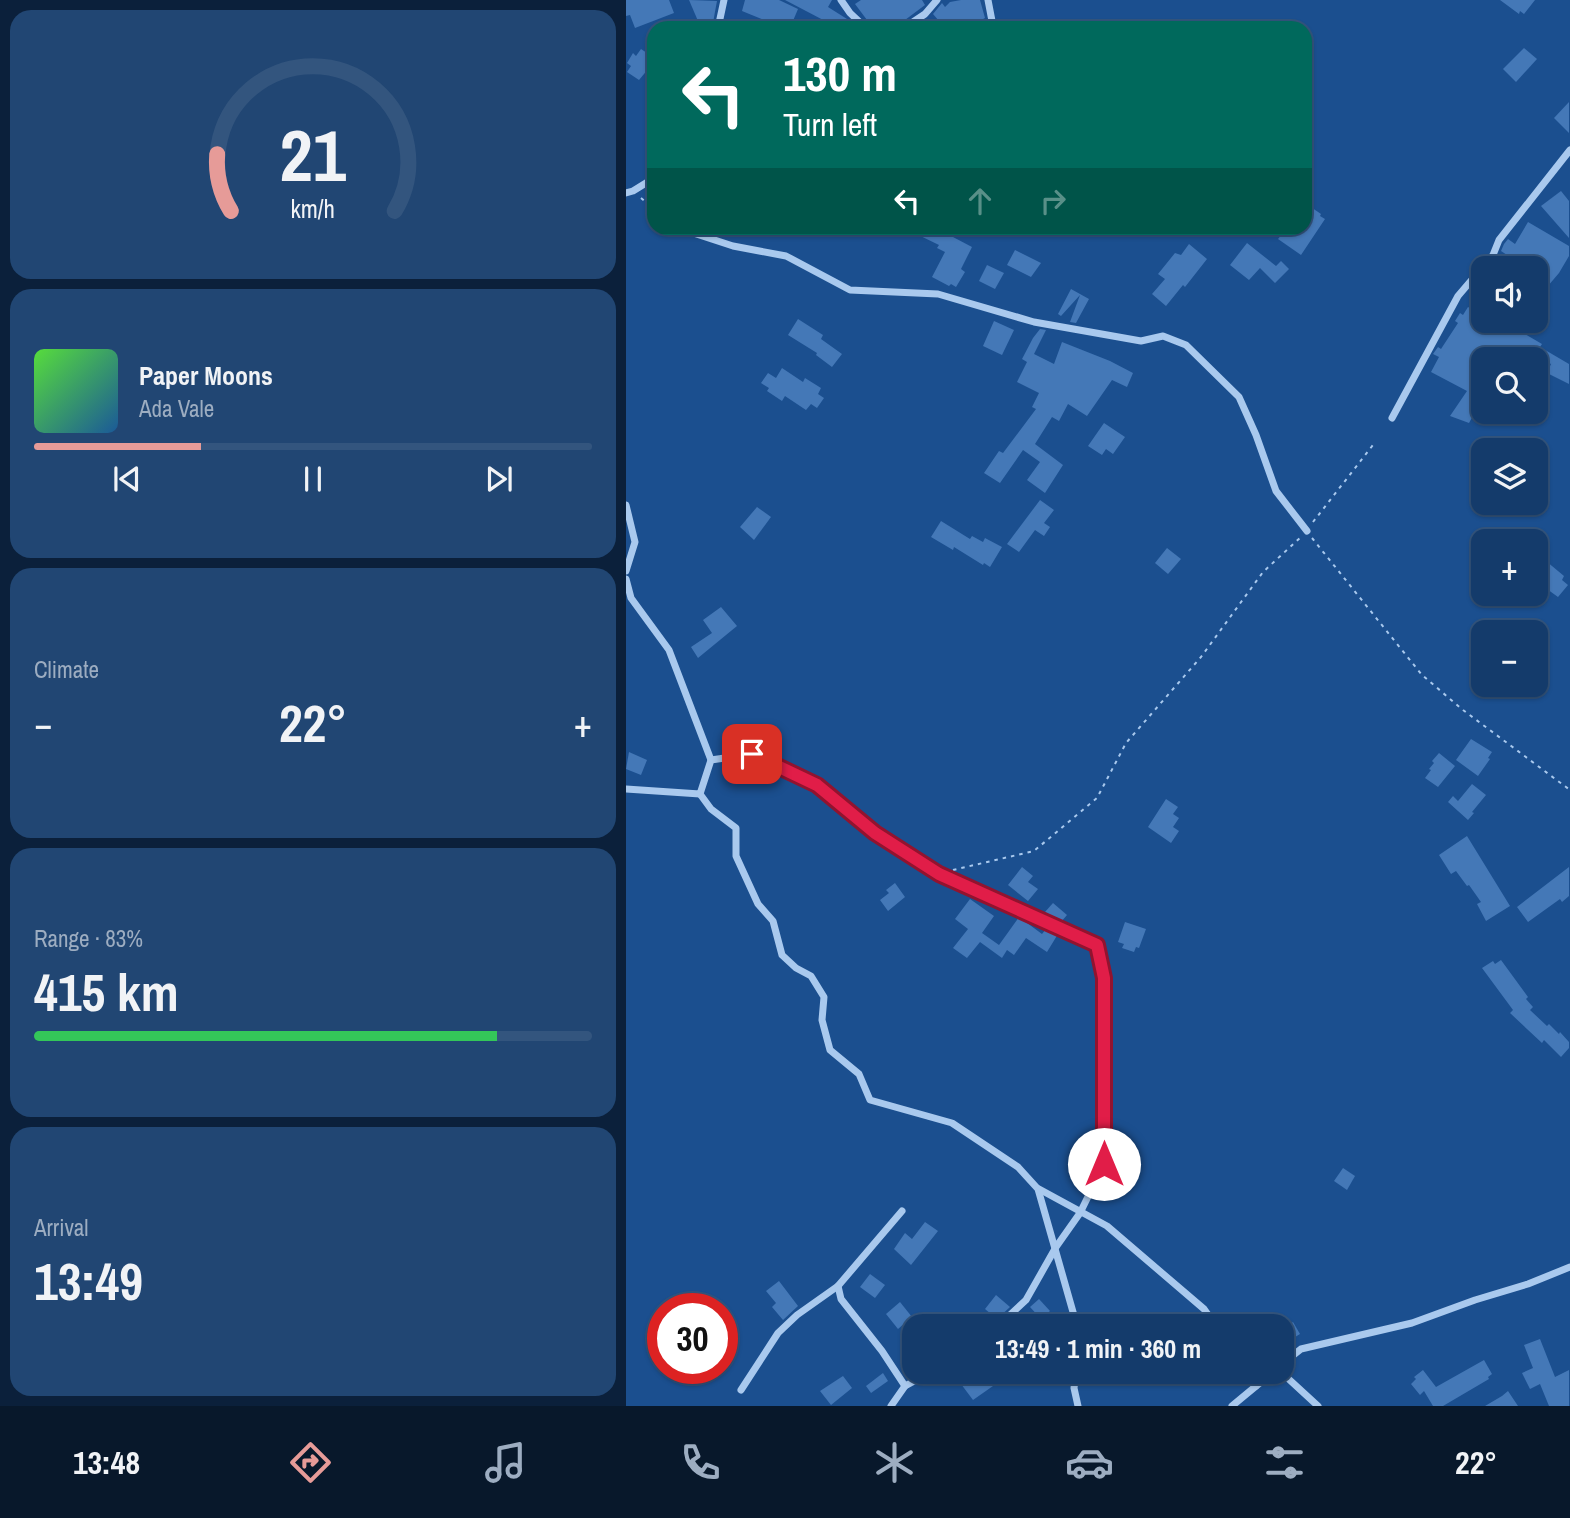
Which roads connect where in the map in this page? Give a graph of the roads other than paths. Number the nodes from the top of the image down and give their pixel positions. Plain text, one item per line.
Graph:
1 (724, 0) edge
2 (841, 0) edge
3 (937, 0) edge
4 (988, 0) edge
5 (720, 21) edge
6 (859, 21) edge
7 (914, 21) edge
8 (992, 21) edge
9 (1569, 150) edge
10 (647, 182) edge
11 (630, 192) edge
12 (699, 235) edge
13 (1392, 418) dead end
14 (626, 505) edge
15 (1307, 531) road end
16 (626, 571) edge
17 (626, 579) edge
18 (711, 760) junction
19 (626, 789) edge
20 (700, 794) junction
21 (1038, 1189) junction
22 (902, 1211) dead end
23 (1080, 1213) junction
24 (1056, 1247) junction
25 (1569, 1267) edge
26 (838, 1286) junction
27 (1011, 1314) edge
28 (1074, 1314) edge
29 (1208, 1314) edge
30 (1294, 1355) edge
31 (909, 1384) edge
32 (1074, 1384) edge
33 (1258, 1384) edge
34 (1294, 1384) edge
35 (905, 1386) junction
36 (1256, 1386) joint
37 (741, 1390) dead end
38 (891, 1406) edge
39 (1078, 1406) edge
40 (1232, 1406) edge
41 (1318, 1406) edge

1 - 5 street
2 - 6 street
3 - 7 street
4 - 8 street
9 - 13 street
10 - 11 street
12 - 15 street
14 - 16 street
17 - 18 street
18 - 20 street
18 - 23 street
19 - 20 street
20 - 21 street
21 - 23 street
21 - 24 street
22 - 26 street
23 - 24 street
23 - 29 street
24 - 27 street
24 - 28 street
25 - 30 street
26 - 35 street
26 - 37 street
31 - 35 street
32 - 39 street
33 - 36 street
34 - 41 street
35 - 38 street
36 - 40 street

